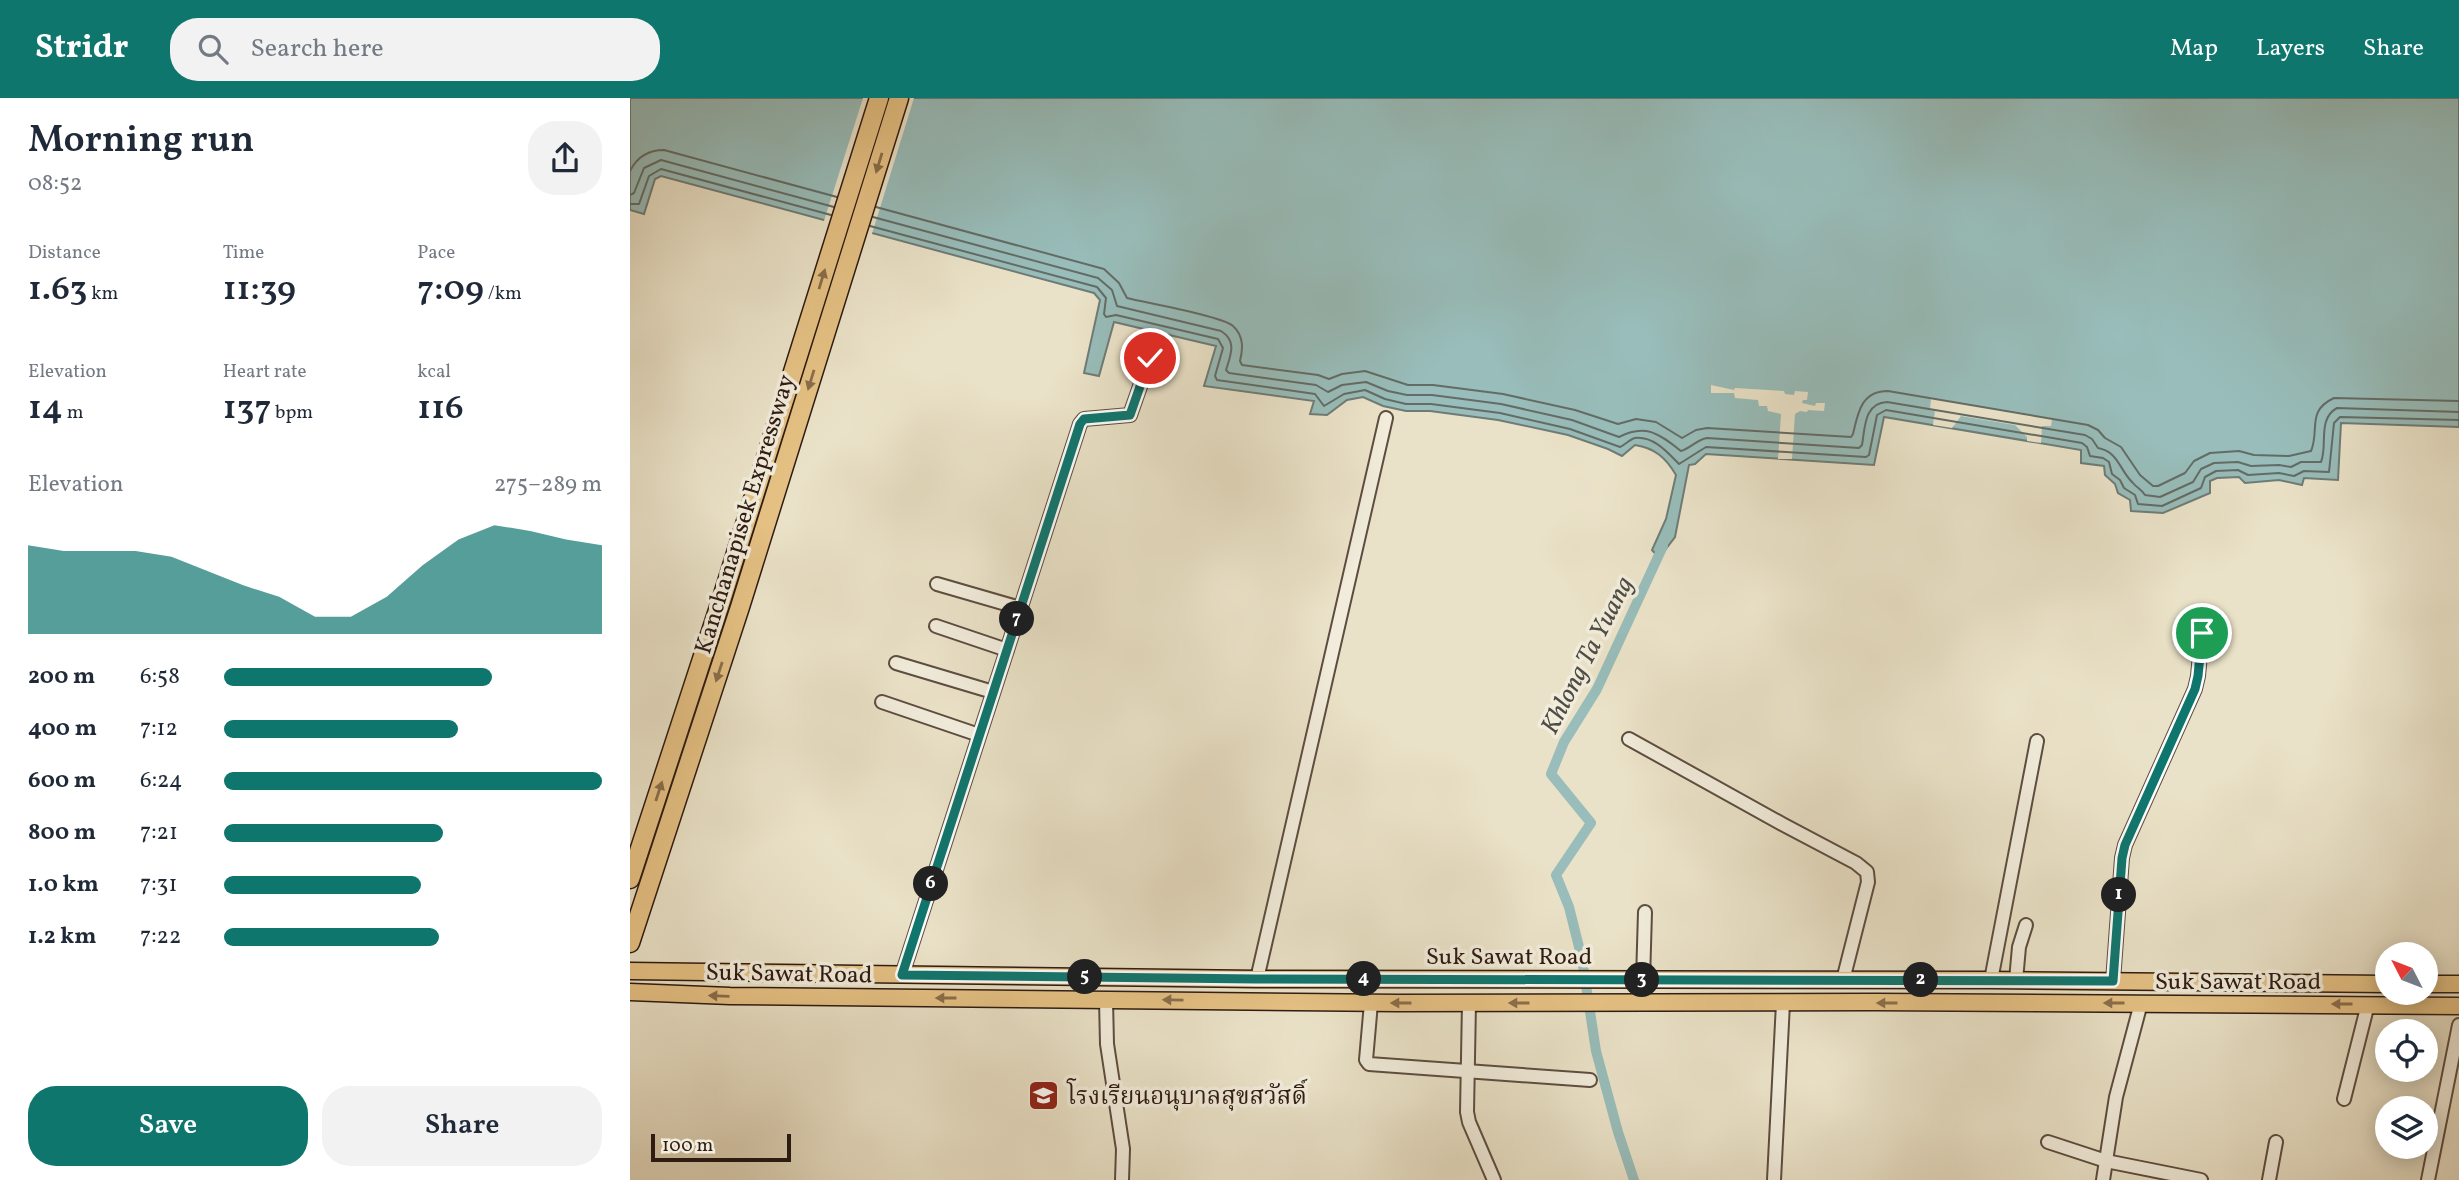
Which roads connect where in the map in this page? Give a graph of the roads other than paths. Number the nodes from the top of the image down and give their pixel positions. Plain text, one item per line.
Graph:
1 (878, 98) edge
2 (899, 98) edge
3 (1150, 358) dead end
4 (1386, 418) dead end
5 (937, 584) dead end
6 (1020, 608) junction
7 (936, 626) dead end
8 (2202, 633) dead end
9 (1007, 650) junction
10 (896, 663) dead end
11 (993, 692) junction
12 (882, 702) dead end
13 (979, 735) junction
14 (1629, 739) dead end
15 (2037, 741) dead end
16 (630, 878) edge
17 (1644, 912) dead end
18 (2026, 925) dead end
19 (630, 943) edge
20 (630, 971) edge
21 (902, 975) junction
22 (1257, 979) junction
23 (1469, 979) junction
24 (1643, 980) junction
25 (1843, 980) junction
26 (1991, 980) junction
27 (2016, 980) junction
28 (2113, 981) junction
29 (2375, 984) edge
30 (2438, 984) edge
31 (2459, 984) edge
32 (630, 992) edge
33 (1106, 1000) junction
34 (1371, 1003) junction
35 (1469, 1003) junction
36 (1783, 1003) junction
37 (2141, 1003) junction
38 (2368, 1004) junction
39 (2459, 1006) edge
40 (2459, 1025) edge
41 (1468, 1072) junction
42 (1590, 1080) dead end
43 (2344, 1098) dead end
44 (2048, 1142) dead end
45 (2276, 1142) dead end
46 (2106, 1161) junction
47 (1122, 1180) edge
48 (1494, 1180) edge
49 (1774, 1180) edge
50 (2104, 1180) edge
51 (2201, 1180) edge
52 (2269, 1180) edge
53 (2428, 1180) edge

16 -> 1 highway, Kanchanapisek Expressway
2 -> 19 highway, Kanchanapisek Expressway
3 - 6 street
4 - 22 street
5 - 6 street
6 - 9 street
7 - 9 street
8 - 28 street
9 - 11 street
10 - 11 street
11 - 13 street
12 - 13 street
13 - 21 street
14 - 25 street
15 - 26 street
17 - 24 street
18 - 27 street
20 - 21 main road, Suk Sawat Road
21 - 22 main road, Suk Sawat Road
22 - 23 main road, Suk Sawat Road
23 - 24 main road, Suk Sawat Road
23 - 35 main road
24 - 25 main road, Suk Sawat Road
25 - 26 main road, Suk Sawat Road
26 - 27 main road, Suk Sawat Road
27 - 28 main road, Suk Sawat Road
28 - 29 main road, Suk Sawat Road
30 - 31 main road
33 -> 32 main road, Suk Sawat Road
34 -> 33 main road, Suk Sawat Road
33 - 47 street
35 -> 34 main road, Suk Sawat Road
34 - 41 street
36 -> 35 main road, Suk Sawat Road
35 - 41 street
37 -> 36 main road, Suk Sawat Road
36 - 49 street
38 -> 37 main road, Suk Sawat Road
37 - 46 street
38 - 39 main road, Suk Sawat Road
38 - 43 street
40 - 53 street
41 - 42 street
41 - 48 street
44 - 46 street
45 - 52 street
46 - 50 street
46 - 51 street

